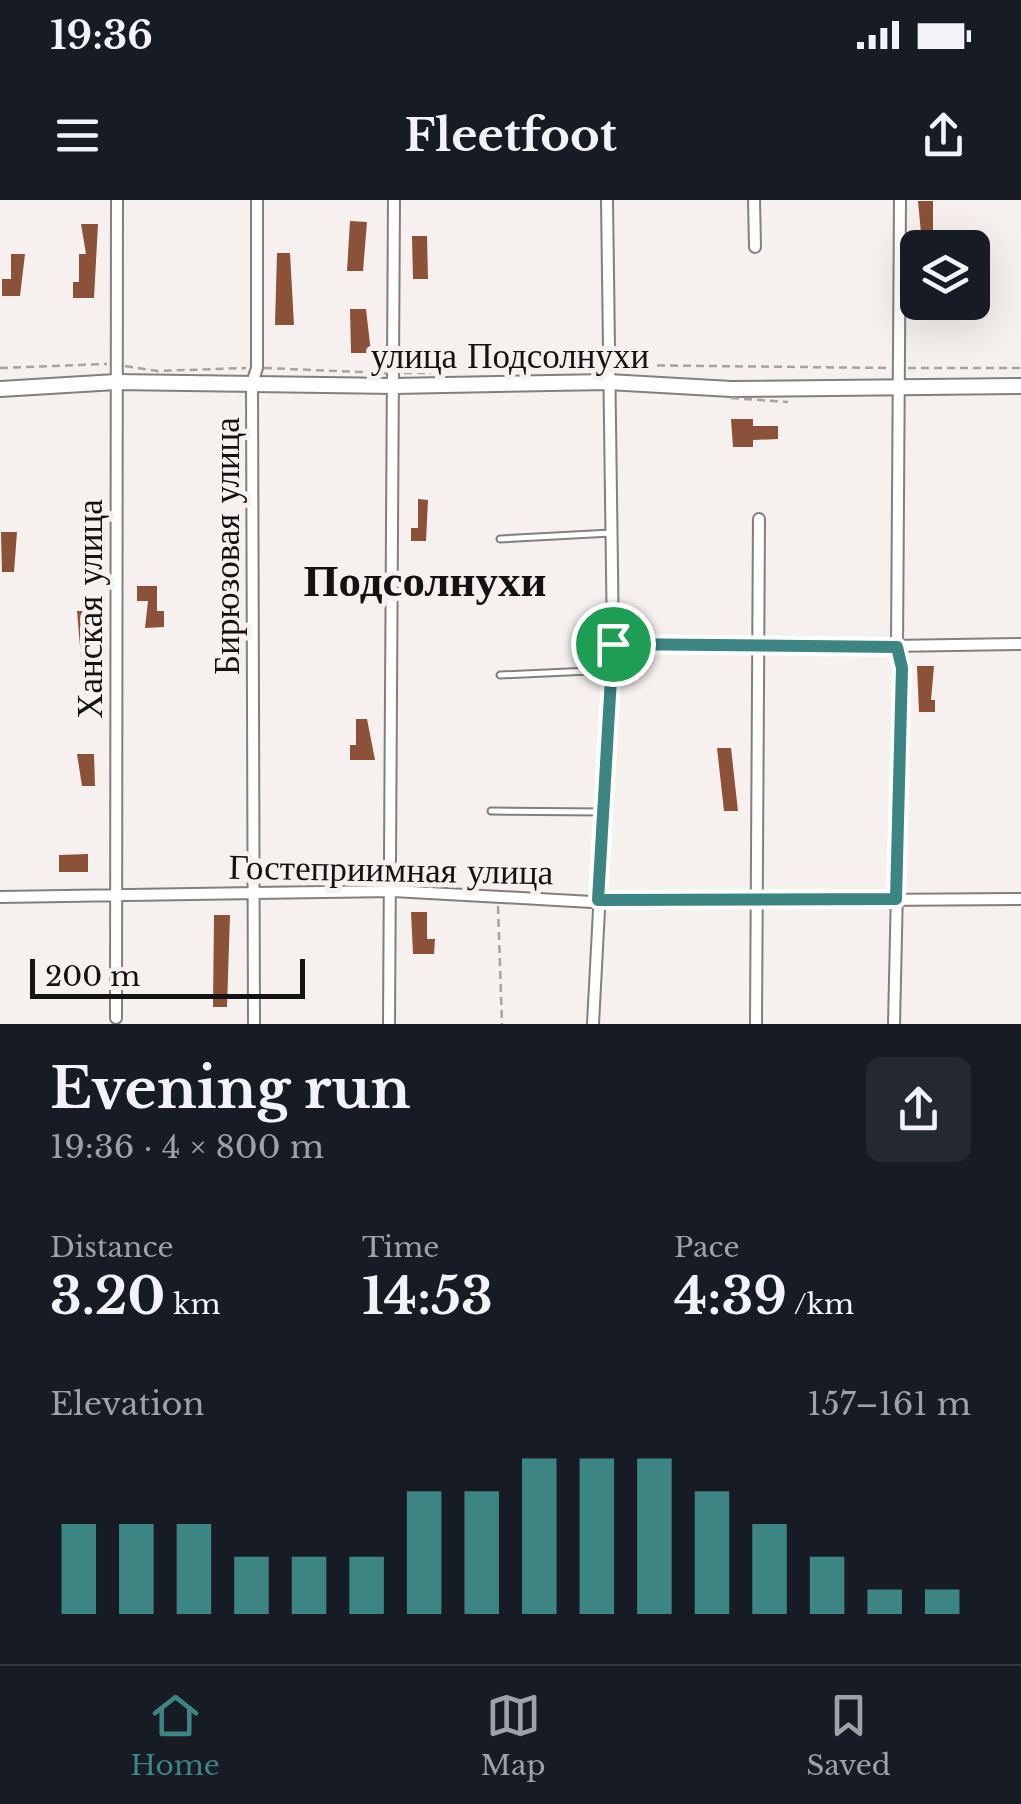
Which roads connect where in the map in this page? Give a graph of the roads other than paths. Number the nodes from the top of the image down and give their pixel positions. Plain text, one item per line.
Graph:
1 (116, 200) edge
2 (257, 200) edge
3 (394, 200) edge
4 (607, 200) edge
5 (754, 200) edge
6 (900, 200) edge
7 (755, 247) dead end
8 (394, 380) junction
9 (116, 382) junction
10 (608, 382) junction
11 (252, 384) junction
12 (1021, 386) edge
13 (898, 388) junction
14 (0, 389) edge
15 (759, 520) dead end
16 (610, 533) junction
17 (500, 538) dead end
18 (613, 644) junction
19 (1021, 644) edge
20 (897, 647) junction
21 (756, 648) junction
22 (611, 670) junction
23 (500, 675) dead end
24 (491, 810) dead end
25 (603, 812) junction
26 (392, 891) junction
27 (254, 892) junction
28 (118, 893) junction
29 (0, 897) edge
30 (896, 899) junction
31 (1021, 899) edge
32 (598, 900) junction
33 (754, 900) junction
34 (116, 1018) dead end
35 (254, 1024) edge
36 (390, 1024) edge
37 (593, 1024) edge
38 (756, 1024) edge
39 (894, 1024) edge

1 - 9 street, Ханская улица
2 - 11 street, Бирюзовая улица
3 - 8 street
4 - 10 street
5 - 7 street
6 - 13 street
8 - 10 street, улица Подсолнухи
8 - 11 street, улица Подсолнухи
8 - 26 street
9 - 11 street, улица Подсолнухи
9 - 14 street, улица Подсолнухи
9 - 28 street, Ханская улица
10 - 13 street, улица Подсолнухи
10 - 16 street
11 - 27 street, Бирюзовая улица
12 - 13 street, улица Подсолнухи
13 - 20 street
15 - 21 street
16 - 17 lane
16 - 18 street
18 - 21 street
18 - 22 street
19 - 20 street
20 - 21 street
20 - 30 street
21 - 33 street
22 - 23 lane
22 - 25 street
24 - 25 lane
25 - 32 street
26 - 27 street, Гостеприимная улица
26 - 32 street, Гостеприимная улица
26 - 36 street
27 - 28 street, Гостеприимная улица
27 - 35 street, Бирюзовая улица
28 - 29 street, Гостеприимная улица
28 - 34 street, Ханская улица
30 - 31 street, Гостеприимная улица
30 - 33 street, Гостеприимная улица
30 - 39 street
32 - 33 street, Гостеприимная улица
32 - 37 street
33 - 38 street

